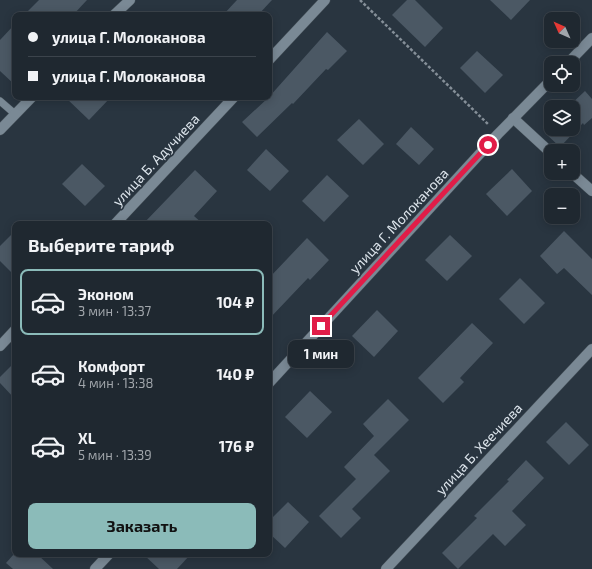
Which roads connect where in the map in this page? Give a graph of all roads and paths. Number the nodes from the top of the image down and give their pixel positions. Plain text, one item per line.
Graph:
1 (130, 0) edge
2 (325, 0) edge
3 (360, 0) edge
4 (117, 12) edge
5 (592, 38) edge
6 (575, 56) edge
7 (272, 57) edge
8 (544, 87) edge
9 (29, 100) edge
10 (231, 100) edge
11 (0, 101) edge
12 (14, 114) junction
13 (513, 118) junction
14 (0, 130) edge
15 (498, 134) junction
16 (544, 147) edge
17 (580, 180) edge
18 (592, 191) edge
19 (118, 221) edge
20 (12, 333) edge
21 (0, 346) edge
22 (592, 349) edge
23 (272, 380) edge
24 (106, 557) edge
25 (95, 569) edge
26 (386, 569) edge

1 - 4 street
2 - 7 street
3 - 15 path
5 - 6 street
8 - 13 street, улица Г. Молоканова
9 - 12 street
10 - 19 street, улица Б. Адучиева
11 - 12 lane
12 - 14 street
13 - 15 street, улица Г. Молоканова
13 - 16 street
15 - 23 street, улица Г. Молоканова
17 - 18 street
20 - 21 street
22 - 26 street, улица Б. Хеечиева
24 - 25 street

